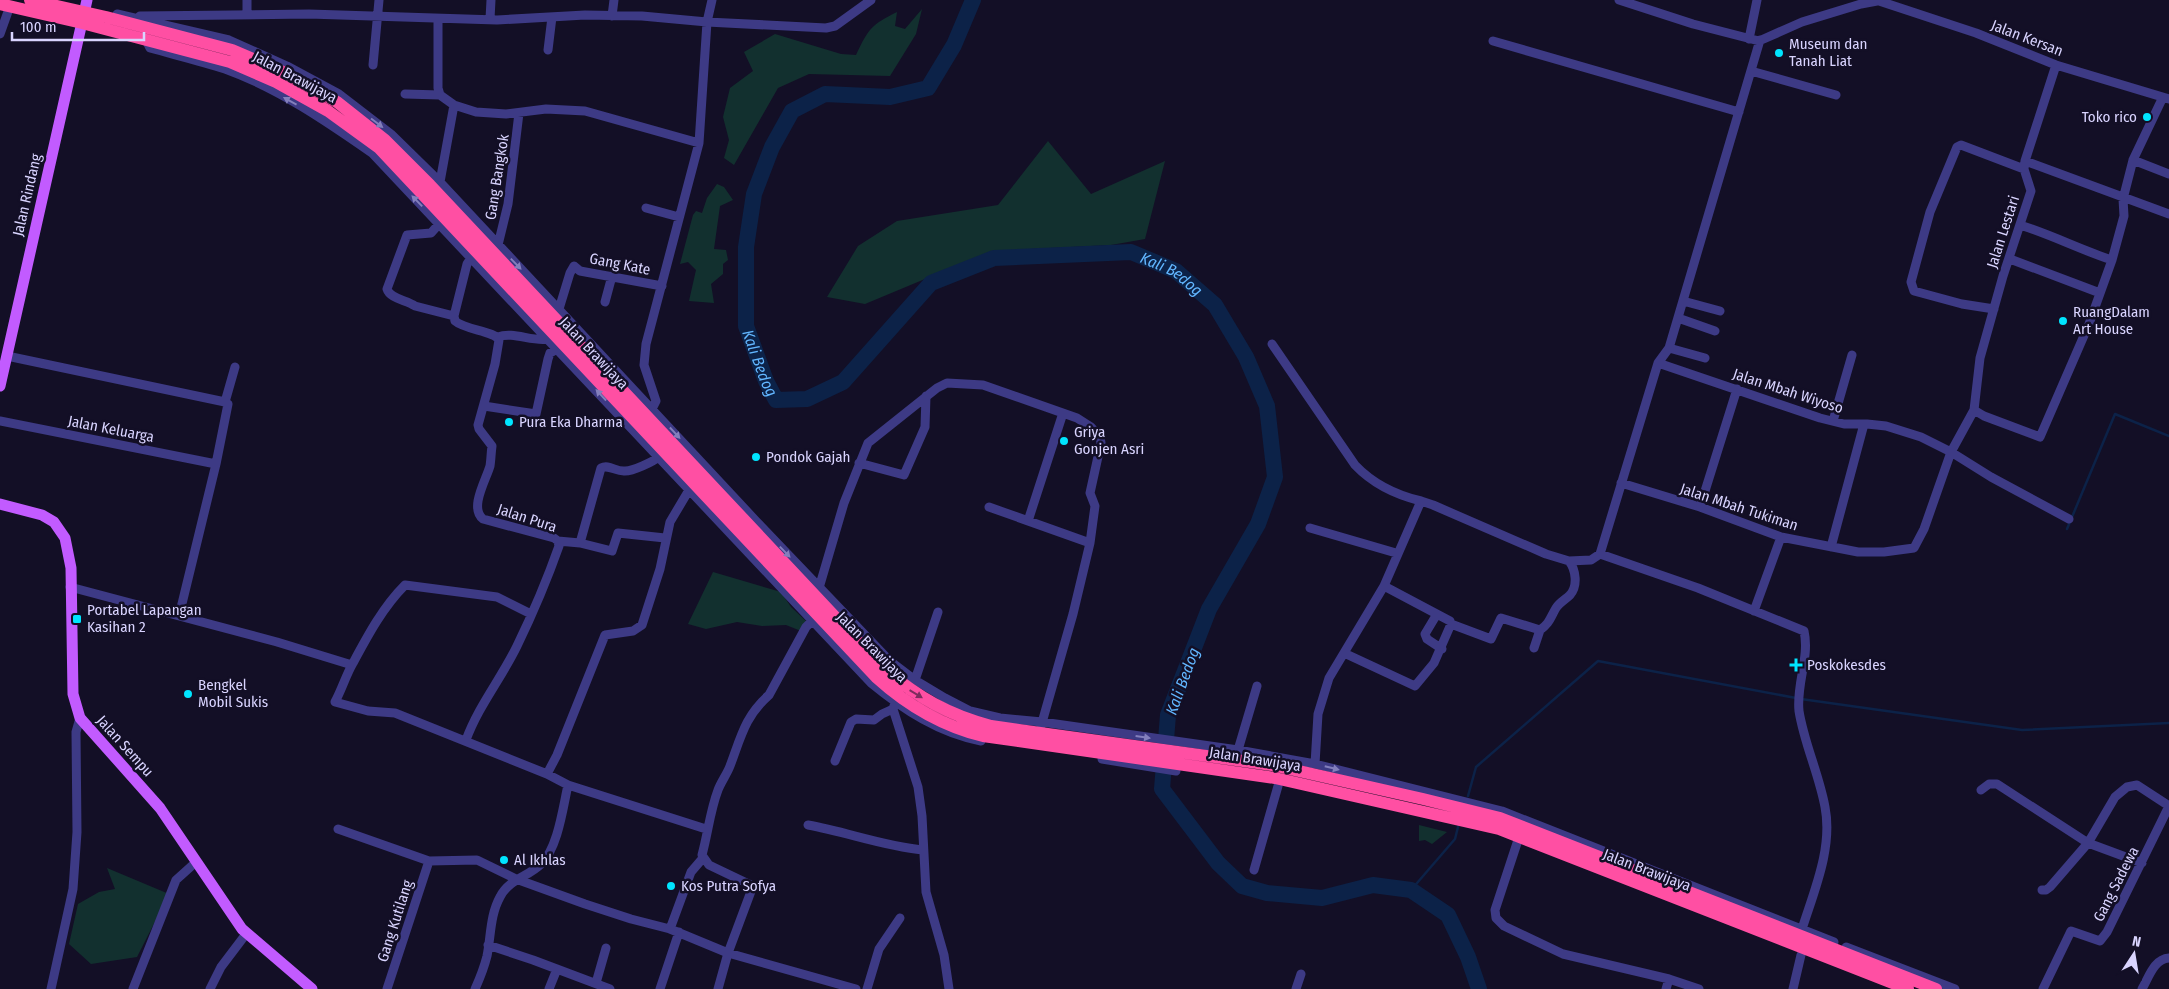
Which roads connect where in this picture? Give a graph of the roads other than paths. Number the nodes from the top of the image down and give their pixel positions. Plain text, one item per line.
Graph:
1 (30, 0) edge
2 (247, 0) edge
3 (380, 0) edge
4 (491, 0) edge
5 (614, 0) edge
6 (712, 0) edge
7 (871, 0) edge
8 (1619, 0) edge
9 (1757, 0) edge
10 (1877, 0) edge
11 (1862, 2) edge
12 (1640, 3) edge
13 (5, 5) edge
14 (85, 12) edge
15 (247, 15) junction
16 (379, 16) junction
17 (612, 16) junction
18 (130, 17) junction
19 (552, 17) junction
20 (110, 18) junction
21 (438, 19) junction
22 (490, 19) junction
23 (707, 22) junction
24 (0, 34) edge
25 (1749, 39) junction
26 (146, 40) junction
27 (1760, 40) junction
28 (1493, 41) dead end
29 (548, 50) dead end
30 (373, 65) dead end
31 (2056, 65) junction
32 (1751, 71) junction
33 (405, 94) dead end
34 (1836, 94) dead end
35 (440, 95) junction
36 (2166, 98) edge
37 (454, 105) junction
38 (1739, 112) junction
39 (519, 113) junction
40 (699, 144) junction
41 (2133, 160) junction
42 (2024, 165) junction
43 (2169, 174) edge
44 (440, 182) junction
45 (2123, 199) junction
46 (646, 208) dead end
47 (2169, 214) edge
48 (679, 217) junction
49 (439, 224) junction
50 (2020, 225) junction
51 (498, 245) junction
52 (471, 258) junction
53 (2010, 259) junction
54 (2112, 260) junction
55 (612, 276) junction
56 (662, 286) junction
57 (2100, 293) junction
58 (605, 302) dead end
59 (1686, 302) junction
60 (559, 309) junction
61 (1994, 309) junction
62 (1720, 311) dead end
63 (454, 316) junction
64 (1681, 319) junction
65 (1714, 330) dead end
66 (498, 337) junction
67 (548, 339) junction
68 (1272, 344) dead end
69 (1669, 348) junction
70 (557, 349) junction
71 (1852, 355) dead end
72 (7, 356) junction
73 (1705, 358) dead end
74 (1658, 363) junction
75 (235, 367) dead end
76 (0, 386) edge
77 (1738, 389) junction
78 (926, 396) junction
79 (225, 402) junction
80 (484, 406) junction
81 (652, 409) junction
82 (1974, 410) junction
83 (1063, 413) junction
84 (0, 421) edge
85 (1833, 421) junction
86 (1864, 424) junction
87 (1951, 452) junction
88 (658, 457) junction
89 (859, 463) junction
90 (216, 464) junction
91 (1621, 483) junction
92 (690, 490) junction
93 (1421, 501) junction
94 (0, 504) edge
95 (989, 507) dead end
96 (1700, 507) junction
97 (2069, 518) dead end
98 (1028, 521) junction
99 (1310, 528) dead end
100 (1781, 537) junction
101 (665, 538) junction
102 (558, 541) junction
103 (580, 543) junction
104 (1090, 543) junction
105 (1831, 547) junction
106 (1396, 554) junction
107 (1600, 554) junction
108 (1570, 561) junction
109 (1384, 586) junction
110 (70, 588) junction
111 (819, 588) junction
112 (1754, 611) junction
113 (938, 612) dead end
114 (531, 614) junction
115 (1436, 614) junction
116 (179, 616) junction
117 (812, 621) junction
118 (1451, 624) junction
119 (1540, 630) junction
120 (1534, 648) dead end
121 (1442, 649) junction
122 (1344, 653) junction
123 (352, 665) junction
124 (915, 680) junction
125 (1256, 686) dead end
126 (894, 706) junction
127 (80, 718) junction
128 (1041, 727) junction
129 (466, 740) junction
130 (1104, 746) junction
131 (1238, 750) junction
132 (1178, 757) junction
133 (835, 761) dead end
134 (1315, 764) junction
135 (547, 774) junction
136 (568, 785) junction
137 (1278, 786) junction
138 (1981, 790) dead end
139 (1362, 791) junction
140 (1424, 795) junction
141 (2169, 806) edge
142 (1429, 817) junction
143 (808, 825) dead end
144 (338, 829) dead end
145 (706, 829) junction
146 (1518, 840) junction
147 (2088, 842) junction
148 (923, 850) junction
149 (703, 858) junction
150 (429, 861) junction
151 (196, 862) junction
152 (2142, 863) junction
153 (1254, 870) dead end
154 (516, 879) junction
155 (2042, 890) dead end
156 (900, 918) dead end
157 (670, 929) junction
158 (1802, 929) junction
159 (680, 932) junction
160 (246, 934) junction
161 (1777, 942) junction
162 (488, 946) junction
163 (606, 948) dead end
164 (728, 953) junction
165 (1801, 956) junction
166 (2169, 958) edge
167 (557, 968) junction
168 (1301, 974) dead end
169 (1669, 979) junction
170 (596, 984) junction
171 (51, 989) edge
172 (133, 989) edge
173 (210, 989) edge
174 (312, 989) edge
175 (387, 989) edge
176 (475, 989) edge
177 (549, 989) edge
178 (610, 989) edge
179 (660, 989) edge
180 (718, 989) edge
181 (856, 989) edge
182 (867, 989) edge
183 (950, 989) edge
184 (1296, 989) edge
185 (1666, 989) edge
186 (1699, 989) edge
187 (1792, 989) edge
188 (1886, 989) edge
189 (1908, 989) edge
190 (1936, 989) edge
191 (1955, 989) edge
192 (2043, 989) edge
193 (2142, 989) edge

1 - 14 highway, Jalan Brawijaya
2 - 15 street
3 - 16 street
4 - 22 street
5 - 17 street
6 - 23 street
7 - 23 street
8 - 12 street
9 - 25 street
10 - 11 street
10 - 31 street, Jalan Kersan
11 - 27 street
12 - 25 street
13 - 14 highway, Jalan Brawijaya
13 - 24 street
14 - 20 highway, Jalan Brawijaya
14 - 26 highway, Jalan Brawijaya
14 - 72 main road, Jalan Rindang
15 - 16 street
15 - 18 street
16 - 21 street
16 - 30 street
17 - 19 street
17 - 23 street
18 - 20 street
18 -> 44 street
19 - 22 street
19 - 29 street
20 -> 128 highway, Jalan Brawijaya
21 - 22 street
21 - 35 street
23 - 40 street
25 - 27 street
49 -> 26 street
26 - 130 highway, Jalan Brawijaya
27 - 32 street
28 - 38 street
31 - 36 street, Jalan Kersan
31 - 42 street
32 - 34 street
32 - 38 street
33 - 35 street
35 - 37 street
36 - 41 street
37 - 39 street
37 - 44 street
38 - 59 street
39 - 40 street
39 - 51 street, Gang Bangkok
40 - 48 street
41 - 43 street
41 - 45 street
42 - 45 street
42 - 50 street, Jalan Lestari
42 - 61 street
44 - 51 street
45 - 47 street
45 - 54 street
46 - 48 street
48 - 56 street
49 - 52 street
49 - 63 street
50 - 53 street, Jalan Lestari
50 - 54 street
51 -> 60 street
52 - 63 street
52 - 67 street
53 - 57 street
53 - 61 street, Jalan Lestari
54 - 57 street
55 - 56 street, Gang Kate
55 - 58 street
55 - 60 street, Gang Kate
56 - 81 street
57 - 82 street
59 - 62 street
59 - 64 street
60 - 81 street
61 - 82 street, Jalan Lestari
63 - 66 street
64 - 65 street
64 - 69 street
66 - 67 street
66 - 80 street, Jalan Pura
67 - 70 street
68 - 93 street
69 - 73 street
69 - 74 street
70 - 80 street
88 -> 70 street
71 - 85 street
72 - 76 main road, Jalan Rindang
72 - 79 street
74 - 77 street, Jalan Mbah Wiyoso
74 - 91 street
75 - 79 street
77 - 85 street, Jalan Mbah Wiyoso
77 - 96 street
78 - 83 street
78 - 89 street
78 - 89 street
79 - 90 street
80 - 102 street, Jalan Pura
81 -> 111 street
82 - 87 street
83 - 98 street
83 - 104 street
84 - 90 street, Jalan Keluarga
85 - 86 street, Jalan Mbah Wiyoso
86 - 87 street, Jalan Mbah Wiyoso
86 - 105 street
87 - 97 street, Jalan Mbah Wiyoso
87 - 105 street, Jalan Mbah Tukiman
88 - 92 street
88 - 103 street
89 - 111 street
90 - 116 street
91 - 96 street, Jalan Mbah Tukiman
91 - 107 street
92 - 101 street
92 - 117 street
93 - 106 street
93 - 108 street
94 - 110 main road, Jalan Sempu
95 - 98 street
96 - 100 street, Jalan Mbah Tukiman
98 - 104 street
99 - 106 street
100 - 105 street, Jalan Mbah Tukiman
100 - 112 street
101 - 103 street
101 - 135 street
102 - 103 street
102 - 114 street, Jalan Pura
104 - 128 street
106 - 109 street
107 - 108 street
107 - 112 street
108 - 119 street
109 - 115 street
109 - 122 street
110 - 116 street
110 - 127 main road, Jalan Sempu
111 - 124 street
112 - 158 street
113 - 124 street
114 - 123 street
114 - 129 street, Jalan Pura
115 - 118 street
115 - 121 street
116 - 123 street
117 - 126 street
117 - 145 street
118 - 119 street
118 - 121 street
119 - 120 street
121 - 122 street
122 - 134 street
123 - 129 street
124 - 128 street
125 - 131 street
126 - 130 street
126 - 133 street
126 - 148 street
127 - 151 main road, Jalan Sempu
127 - 171 street
128 - 130 highway, Jalan Brawijaya
129 - 135 street
130 - 132 highway, Jalan Brawijaya
130 - 132 street
131 - 132 street
131 - 134 street
132 - 137 highway
132 - 139 highway, Jalan Brawijaya
134 -> 140 street
135 - 136 street
136 - 145 street
136 - 154 street
137 - 142 highway
137 - 153 street
138 - 147 street
139 - 140 highway, Jalan Brawijaya
139 - 142 highway, Jalan Brawijaya
140 - 158 street
140 - 190 highway, Jalan Brawijaya
141 - 147 street
141 - 152 street, Gang Sadewa
142 - 146 highway, Jalan Brawijaya
143 - 148 street
144 - 150 street
145 - 149 street
146 - 161 highway, Jalan Brawijaya
146 - 169 street
147 - 152 street
147 - 155 street
148 - 183 street
149 - 157 street
149 - 164 street
150 - 154 street
150 - 175 street, Gang Kutilang
151 - 160 main road, Jalan Sempu
151 - 172 street
152 - 192 street, Gang Sadewa
154 - 157 street
154 - 162 street
156 - 182 street
157 - 159 street
158 - 191 street
159 - 164 street
159 - 179 street
160 - 173 street
160 - 174 main road, Jalan Sempu
161 - 165 highway
161 - 189 highway
162 - 167 street
162 - 176 street
163 - 170 street
164 - 180 street
164 - 181 street
165 - 187 street
165 - 188 highway
166 - 193 street
167 - 170 street
167 - 177 street
168 - 184 street
169 - 185 street
169 - 186 street
170 - 178 street

